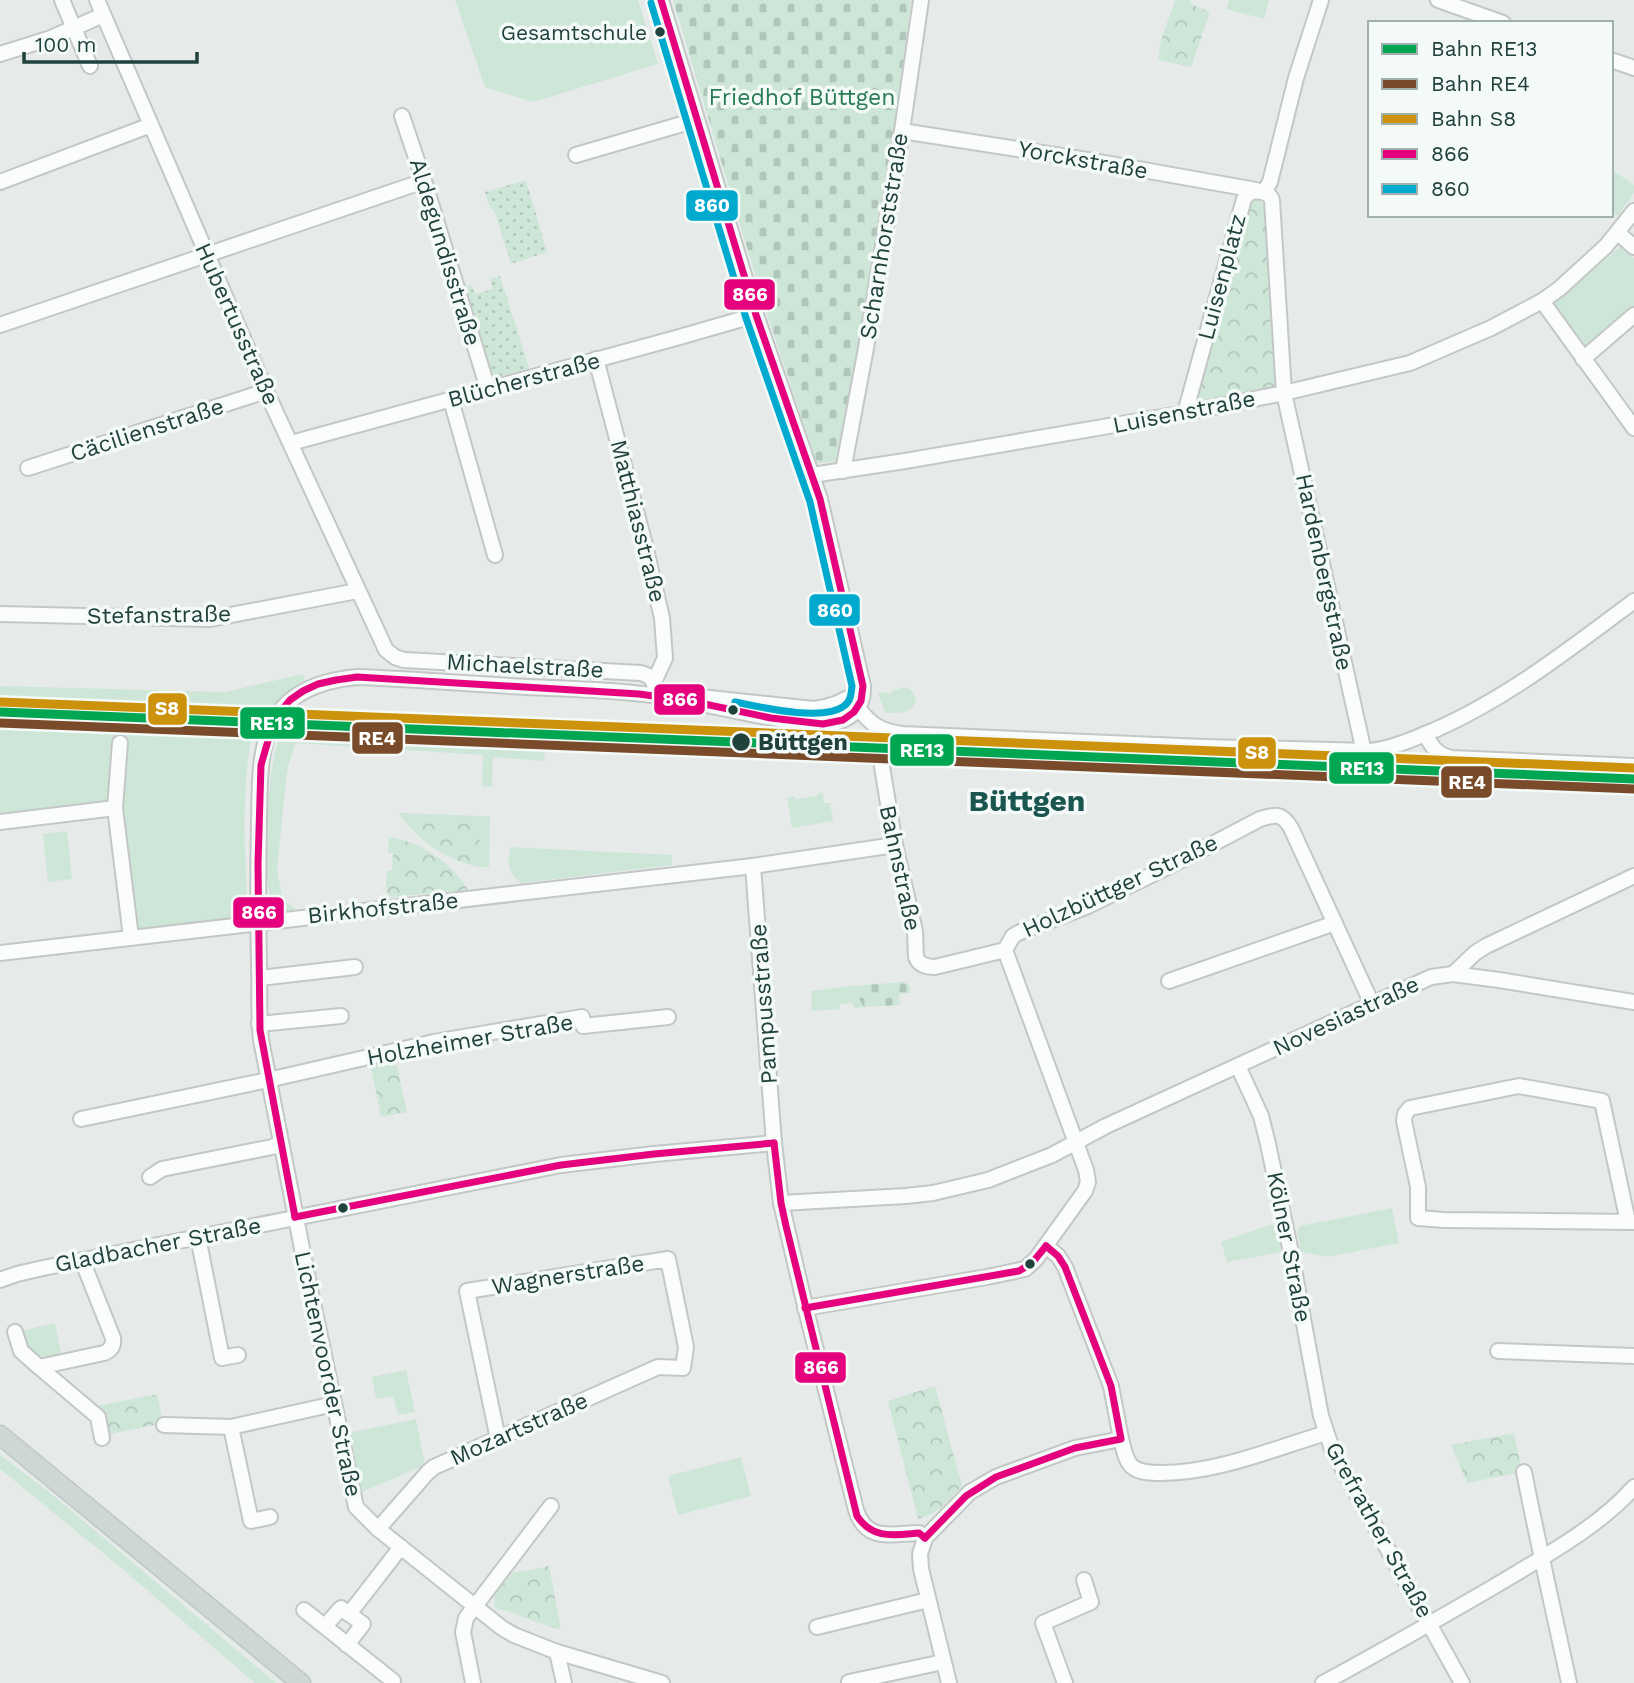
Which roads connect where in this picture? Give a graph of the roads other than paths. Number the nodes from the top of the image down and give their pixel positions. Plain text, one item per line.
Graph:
1 (62, 0) edge
2 (97, 0) edge
3 (661, 0) edge
4 (921, 0) edge
5 (1321, 0) edge
6 (1438, 0) edge
7 (103, 15) junction
8 (1472, 18) edge
9 (1491, 21) edge
10 (74, 28) junction
11 (25, 47) junction
12 (0, 48) edge
13 (0, 54) edge
14 (1613, 62) edge
15 (90, 66) dead end
16 (1634, 68) edge
17 (402, 117) dead end
18 (696, 120) junction
19 (151, 125) junction
20 (902, 131) junction
21 (576, 155) dead end
22 (0, 181) edge
23 (424, 181) junction
24 (1264, 192) junction
25 (1634, 211) edge
26 (1618, 233) junction
27 (1634, 247) edge
28 (206, 254) junction
29 (1542, 301) junction
30 (757, 315) junction
31 (1634, 316) edge
32 (0, 325) edge
33 (596, 359) junction
34 (1583, 359) junction
35 (488, 389) junction
36 (266, 391) junction
37 (1284, 393) junction
38 (451, 400) junction
39 (1185, 413) junction
40 (1634, 428) edge
41 (291, 443) junction
42 (28, 468) dead end
43 (843, 471) junction
44 (812, 475) junction
45 (495, 555) dead end
46 (358, 591) junction
47 (1634, 601) edge
48 (0, 614) edge
49 (383, 645) joint
50 (654, 689) junction
51 (854, 703) junction
52 (1425, 734) junction
53 (120, 743) dead end
54 (1364, 752) junction
55 (1634, 766) edge
56 (881, 767) dead end
57 (115, 808) junction
58 (0, 822) edge
59 (895, 845) junction
60 (753, 866) junction
61 (1634, 876) edge
62 (258, 922) junction
63 (1335, 923) junction
64 (131, 937) junction
65 (1005, 950) junction
66 (0, 953) edge
67 (924, 966) joint
68 (355, 967) dead end
69 (1452, 974) junction
70 (260, 978) junction
71 (1170, 981) dead end
72 (1634, 1002) edge
73 (1372, 1004) junction
74 (341, 1016) dead end
75 (668, 1017) dead end
76 (259, 1024) junction
77 (1238, 1066) junction
78 (268, 1080) junction
79 (81, 1118) dead end
80 (1075, 1142) junction
81 (281, 1143) junction
82 (774, 1143) junction
83 (150, 1177) dead end
84 (781, 1203) junction
85 (295, 1217) junction
86 (1631, 1222) edge
87 (198, 1237) junction
88 (1046, 1246) junction
89 (82, 1260) junction
90 (0, 1280) edge
91 (805, 1308) junction
92 (15, 1332) dead end
93 (1498, 1351) dead end
94 (238, 1354) dead end
95 (1634, 1356) edge
96 (64, 1362) junction
97 (39, 1367) junction
98 (682, 1368) joint
99 (70, 1392) junction
100 (334, 1404) junction
101 (164, 1425) dead end
102 (231, 1427) junction
103 (1326, 1433) junction
104 (0, 1435) edge
105 (102, 1438) dead end
106 (498, 1439) junction
107 (1121, 1439) junction
108 (1524, 1472) dead end
109 (1634, 1487) edge
110 (551, 1506) dead end
111 (270, 1517) dead end
112 (378, 1529) junction
113 (925, 1538) junction
114 (401, 1547) junction
115 (1542, 1558) junction
116 (1084, 1580) dead end
117 (928, 1600) junction
118 (474, 1606) junction
119 (304, 1610) dead end
120 (349, 1614) junction
121 (1431, 1624) junction
122 (325, 1626) junction
123 (817, 1627) dead end
124 (347, 1645) junction
125 (557, 1652) junction
126 (943, 1662) junction
127 (393, 1681) dead end
128 (657, 1682) edge
129 (849, 1682) edge
130 (301, 1683) edge
131 (473, 1683) edge
132 (564, 1683) edge
133 (948, 1683) edge
134 (1065, 1683) edge
135 (1322, 1683) edge
136 (1462, 1683) edge
137 (1569, 1683) edge

1 - 10 street
2 - 7 street, Hubertusstraße
3 - 18 street
4 - 20 street, Scharnhorststraße
5 - 24 street
6 - 8 street
7 - 10 street
7 - 19 street, Hubertusstraße
8 - 9 street
10 - 11 street
10 - 15 street
11 - 12 street
11 - 13 street
14 - 16 street
17 - 23 street, Aldegundisstraße
18 - 21 street
18 - 30 street
19 - 22 street
19 - 28 street, Hubertusstraße
20 - 24 street, Yorckstraße
20 - 43 street, Scharnhorststraße
23 - 28 street
23 - 35 street, Aldegundisstraße
24 - 37 street, Luisenplatz
24 - 39 street, Luisenplatz
25 - 26 street, Luisenstraße
26 - 27 street
26 - 29 street, Luisenstraße
28 - 32 street
28 - 36 street, Hubertusstraße
29 - 34 street
29 - 37 street, Luisenstraße
30 - 33 street, Blücherstraße
30 - 44 street
31 - 34 street
33 - 35 street, Blücherstraße
33 - 50 street, Matthiasstraße
34 - 40 street
35 - 38 street, Blücherstraße
36 - 41 street, Hubertusstraße
36 - 42 street, Cäcilienstraße
37 - 39 street, Luisenstraße
37 - 54 street, Hardenbergstraße
38 - 41 street, Blücherstraße
38 - 45 street
39 - 43 street, Luisenstraße
41 - 46 street, Hubertusstraße
43 - 44 street, Luisenstraße
44 - 51 street
46 - 48 street, Stefanstraße
46 - 49 street, Hubertusstraße
47 - 52 street
49 - 50 street, Michaelstraße
50 - 51 street, Michaelstraße
50 - 62 street, Michaelstraße
51 - 54 street
52 - 54 street
52 - 55 street
53 - 57 street
56 - 59 street, Bahnstraße
57 - 58 street
57 - 64 street
59 - 60 street, Birkhofstraße
59 - 67 street, Bahnstraße
60 - 62 street, Birkhofstraße
60 - 82 street, Pampusstraße
61 - 69 street
62 - 64 street, Birkhofstraße
62 - 70 street, Michaelstraße
63 - 65 street, Holzbüttger Straße
63 - 71 street
63 - 73 street
64 - 66 street, Birkhofstraße
65 - 67 street, Holzbüttger Straße
65 - 80 street
68 - 70 street
69 - 72 street, Novesiastraße
69 - 73 street, Novesiastraße
70 - 76 street, Michaelstraße
73 - 77 street, Novesiastraße
74 - 76 street
75 - 78 street, Holzheimer Straße
76 - 78 street, Michaelstraße
77 - 80 street, Novesiastraße
77 - 103 street, Kölner Straße
78 - 79 street
78 - 81 street, Lichtenvoorder Straße
80 - 84 street, Novesiastraße
80 - 88 street
81 - 83 street
81 - 85 street, Lichtenvoorder Straße
82 - 84 street, Pampusstraße
82 - 85 street, Gladbacher Straße
84 - 91 street, Pampusstraße
85 - 87 street, Gladbacher Straße
85 - 100 street, Lichtenvoorder Straße
86 - 86 street
87 - 89 street, Gladbacher Straße
87 - 94 street
88 - 91 street
88 - 107 street
89 - 90 street, Gladbacher Straße
89 - 96 street
91 - 113 street, Pampusstraße
92 - 97 street
93 - 95 street
96 - 97 street
96 - 99 street
97 - 99 street
98 - 106 street, Mozartstraße
98 - 106 street, Wagnerstraße
99 - 105 street
100 - 102 street
100 - 112 street, Lichtenvoorder Straße
101 - 102 street
102 - 111 street
103 - 107 street, Grefrather Straße
103 - 121 street, Grefrather Straße
104 - 130 main road
106 - 112 street, Mozartstraße
107 - 113 street
108 - 115 street
109 - 115 street
110 - 118 street
112 - 114 street, Lichtenvoorder Straße
113 - 117 street
114 - 118 street, Lichtenvoorder Straße
114 - 120 street
115 - 121 street
115 - 137 street
116 - 134 street
117 - 123 street
117 - 126 street
118 - 125 street, Lichtenvoorder Straße
118 - 131 street
119 - 122 street
120 - 122 street
120 - 124 street
121 - 135 street
121 - 136 street, Grefrather Straße
122 - 124 street
124 - 127 street
125 - 128 street, Lichtenvoorder Straße
125 - 132 street
126 - 129 street
126 - 133 street

